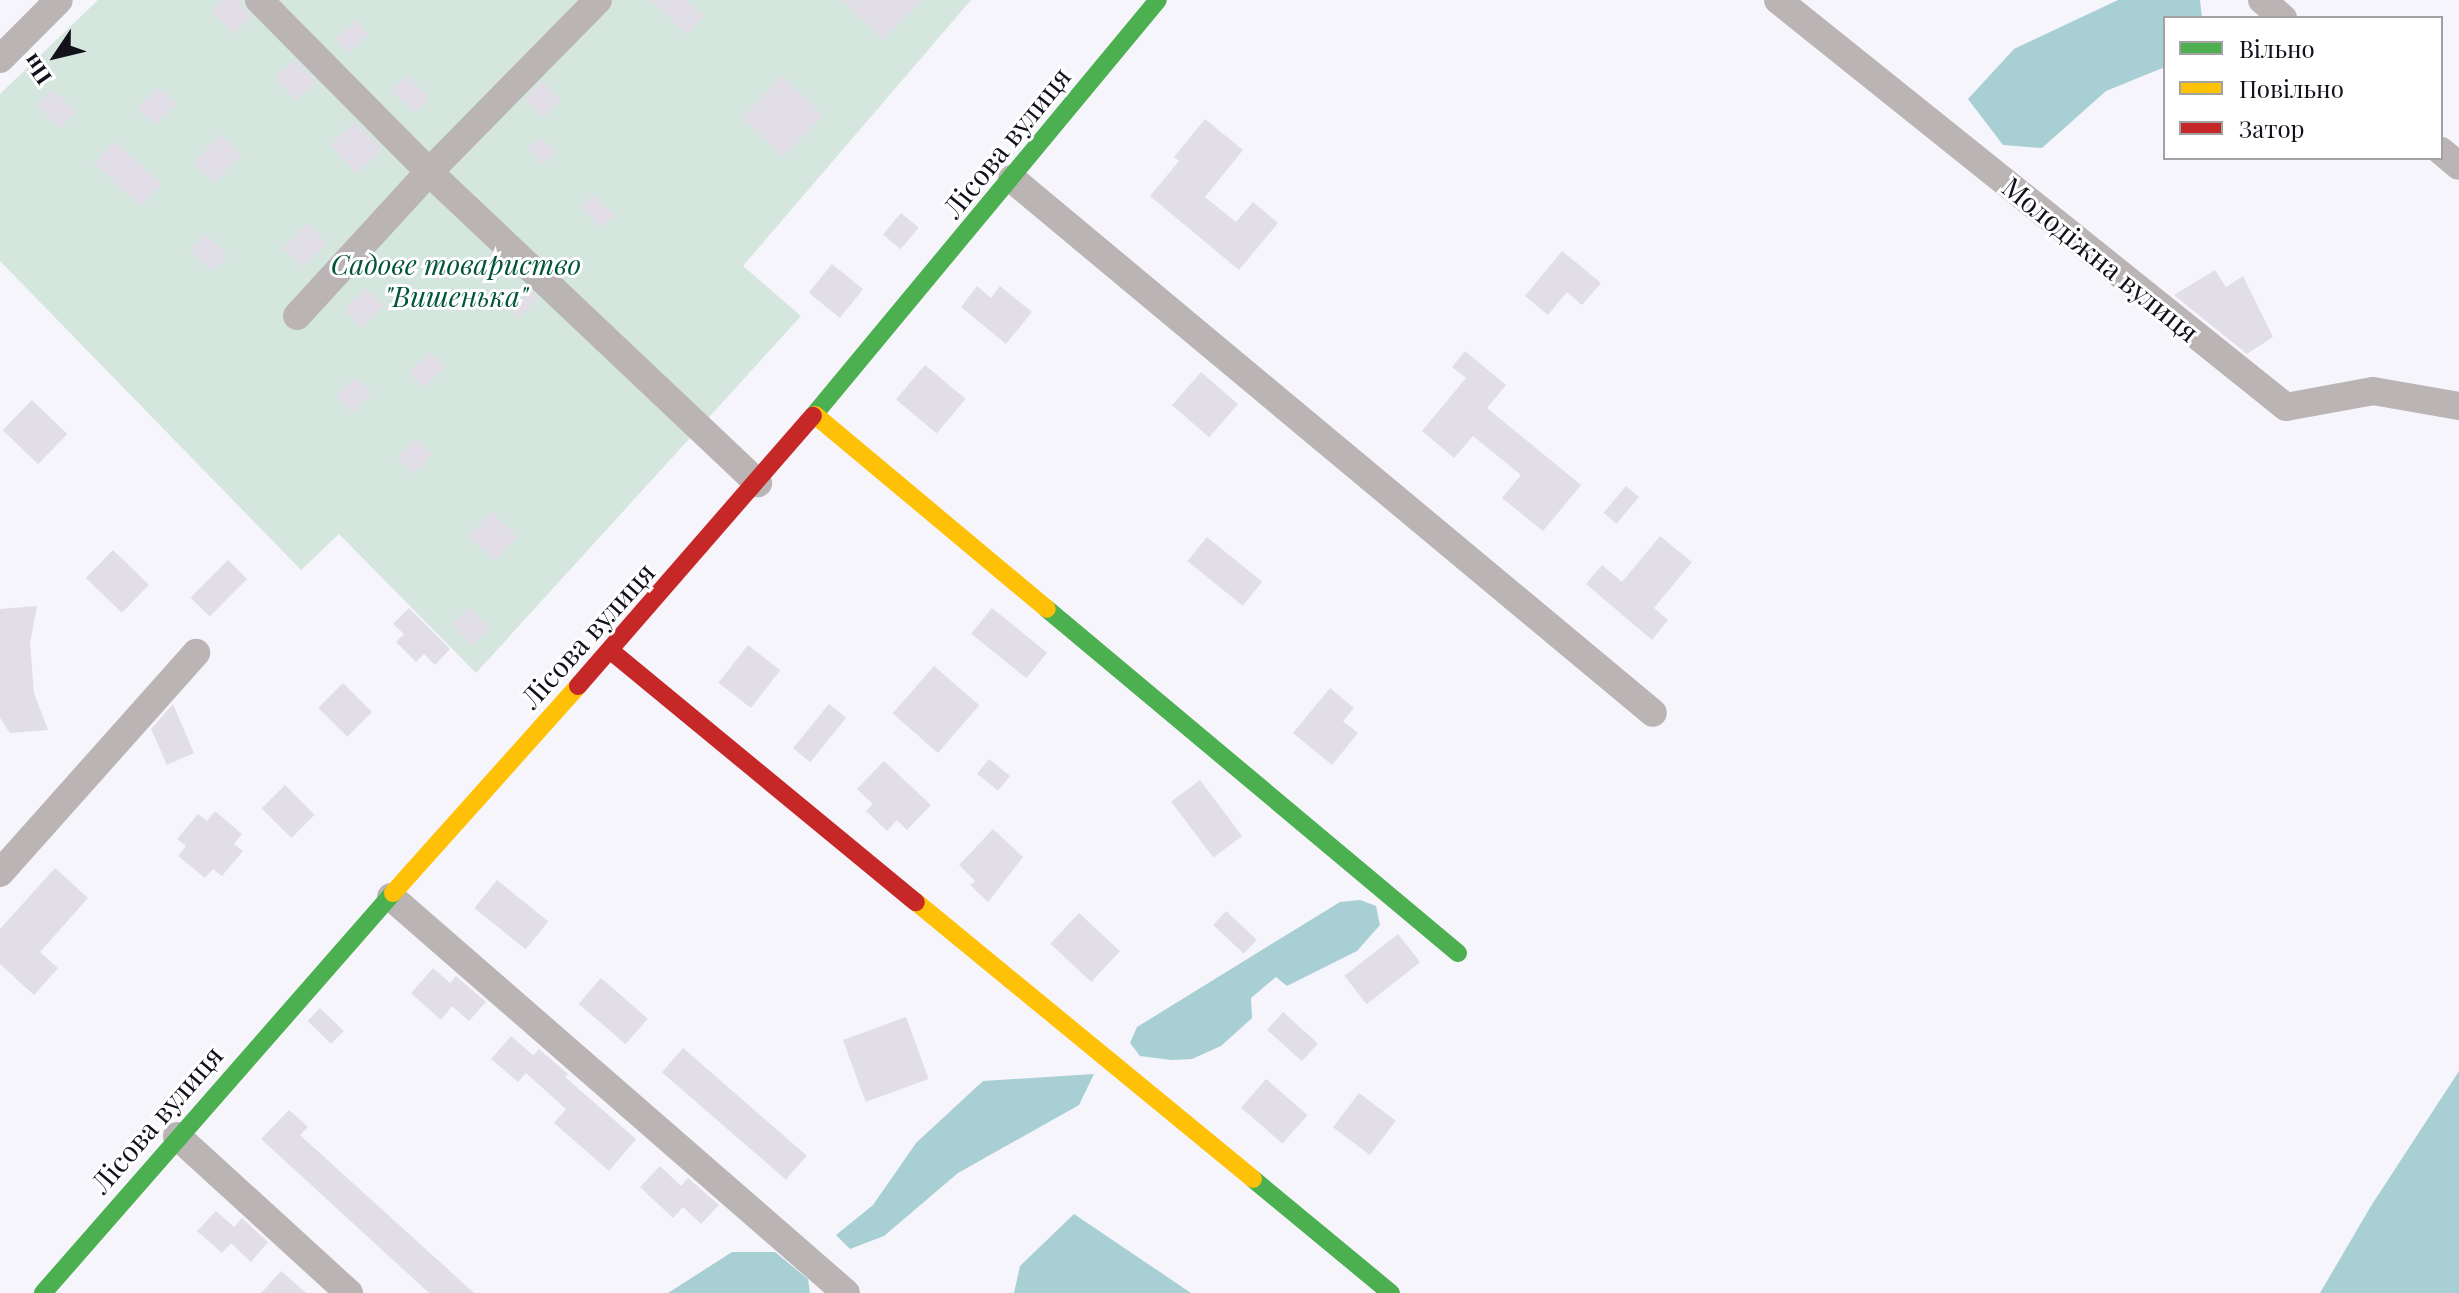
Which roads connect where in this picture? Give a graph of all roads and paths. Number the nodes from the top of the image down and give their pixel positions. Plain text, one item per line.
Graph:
1 (59, 0) edge
2 (259, 0) edge
3 (1158, 0) edge
4 (1778, 0) edge
5 (2262, 0) edge
6 (583, 5) edge
7 (2281, 16) edge
8 (0, 59) edge
9 (2443, 153) edge
10 (2459, 166) edge
11 (429, 172) junction
12 (1012, 179) junction
13 (297, 316) dead end
14 (2459, 406) edge
15 (815, 415) junction
16 (758, 483) junction
17 (611, 651) junction
18 (196, 653) dead end
19 (1653, 713) dead end
20 (0, 873) edge
21 (391, 897) junction
22 (1458, 953) dead end
23 (177, 1136) junction
24 (43, 1293) edge
25 (349, 1293) edge
26 (846, 1293) edge
27 (1391, 1293) edge

1 - 8 street
2 - 11 street
3 - 12 street, Лісова вулиця
4 - 14 street, Молодіжна вулиця
5 - 7 street
6 - 11 street
9 - 10 street
11 - 13 street
11 - 16 street
12 - 15 street, Лісова вулиця
12 - 19 street
15 - 16 street, Лісова вулиця
15 - 22 street
16 - 17 street, Лісова вулиця
17 - 21 street, Лісова вулиця
17 - 27 street
18 - 20 street
21 - 23 street, Лісова вулиця
21 - 26 street
23 - 24 street, Лісова вулиця
23 - 25 street

